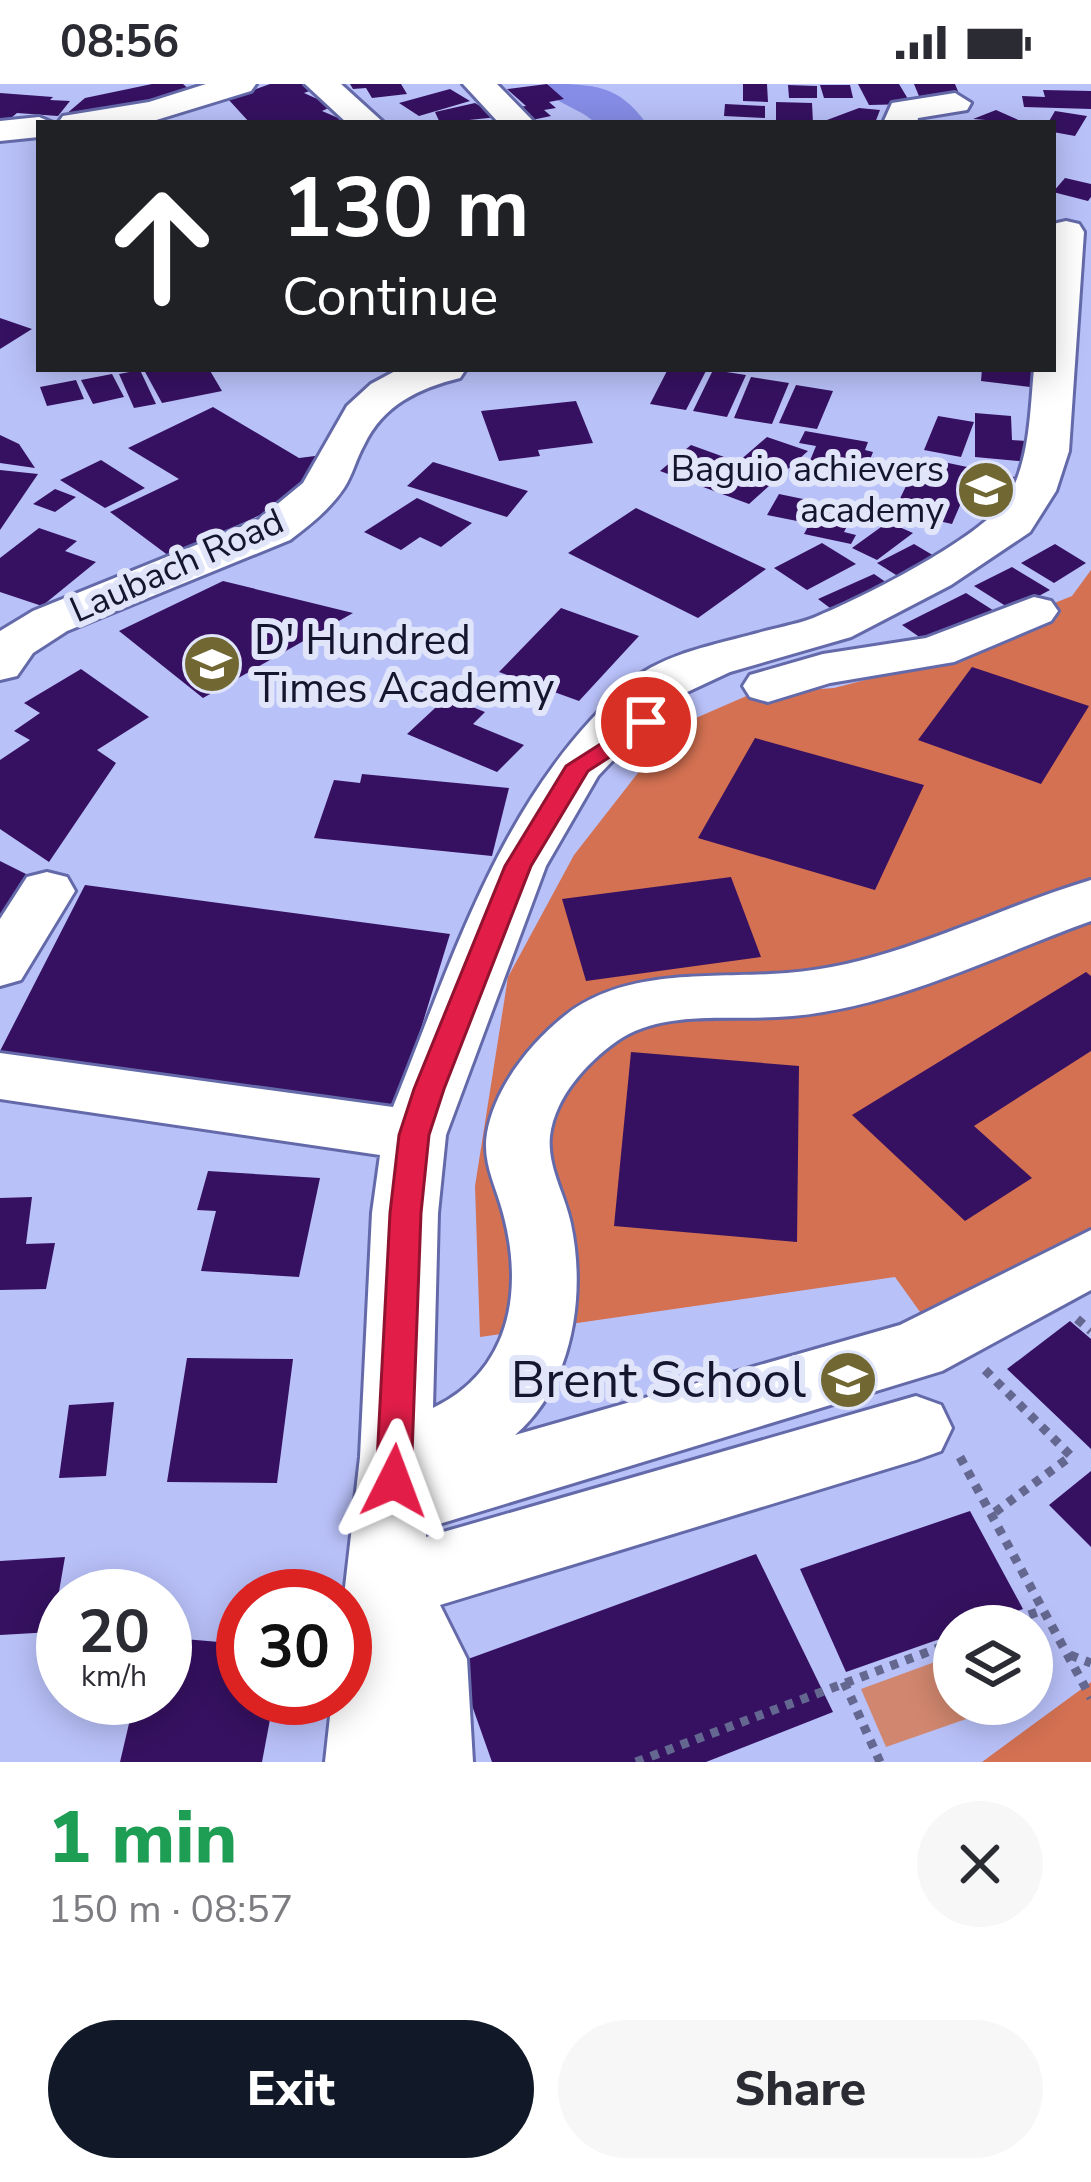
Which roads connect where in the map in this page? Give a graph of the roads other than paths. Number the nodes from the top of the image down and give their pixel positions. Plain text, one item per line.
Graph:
1 (240, 84) edge
2 (321, 84) edge
3 (479, 84) edge
4 (955, 103) dead end
5 (101, 120) edge
6 (364, 120) edge
7 (515, 120) edge
8 (902, 120) edge
9 (36, 127) edge
10 (0, 130) edge
11 (1074, 231) edge
12 (1075, 342) edge
13 (437, 372) edge
14 (1034, 611) dead end
15 (0, 664) edge
16 (578, 766) junction
17 (47, 891) dead end
18 (1091, 900) edge
19 (0, 965) edge
20 (0, 1076) edge
21 (414, 1135) junction
22 (1091, 1258) edge
23 (932, 1432) road end
24 (393, 1481) junction
25 (385, 1585) junction
26 (366, 1762) edge
27 (432, 1762) edge

1 - 5 street
2 - 6 street
3 - 7 street
4 - 8 street
9 - 10 street
11 - 12 street
12 - 16 street
13 - 15 street, Laubach Road
14 - 16 street
16 - 21 street
17 - 19 street
18 - 24 street
20 - 21 street
21 - 24 street
22 - 24 street
23 - 25 street
24 - 25 street
25 - 26 street
25 - 27 street

